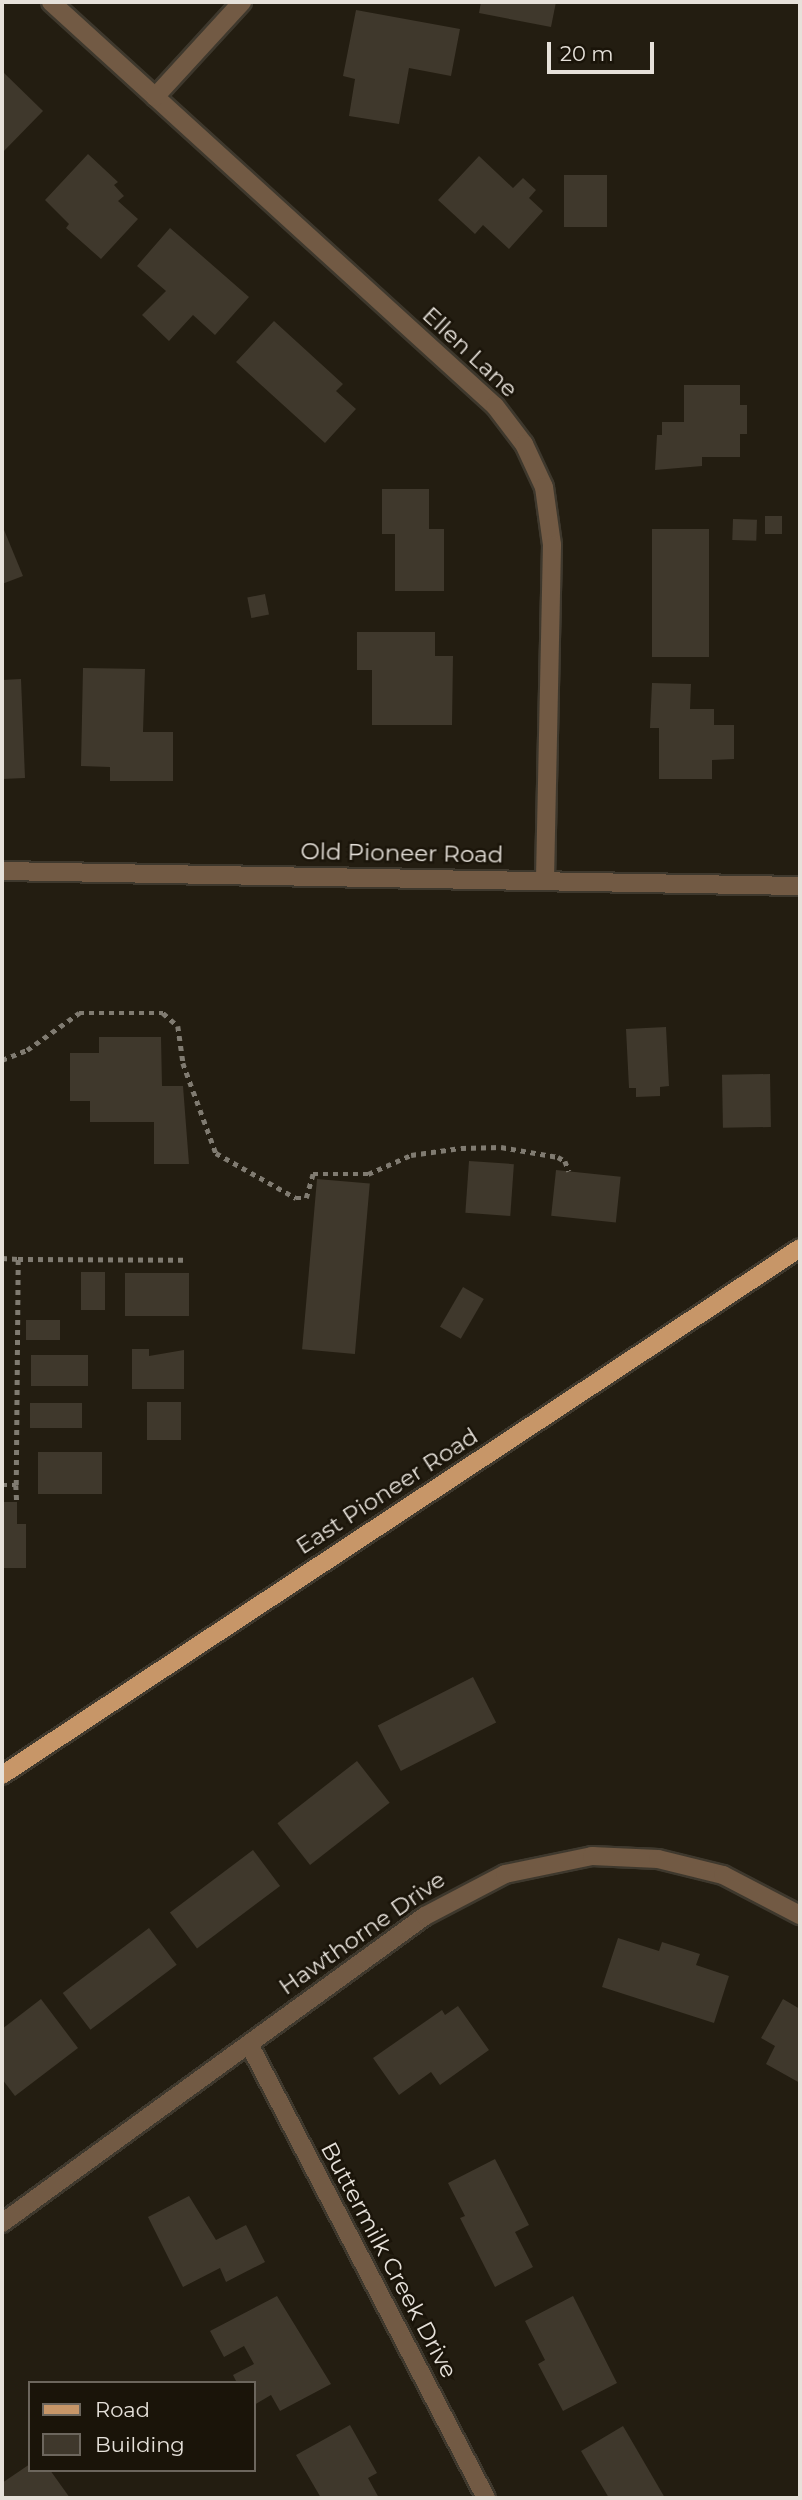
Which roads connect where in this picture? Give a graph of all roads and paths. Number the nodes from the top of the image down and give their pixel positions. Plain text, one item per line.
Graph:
1 (51, 2) edge
2 (242, 2) edge
3 (155, 97) junction
4 (2, 871) edge
5 (545, 881) junction
6 (800, 886) edge
7 (2, 1060) edge
8 (569, 1171) dead end
9 (800, 1248) edge
10 (2, 1258) edge
11 (18, 1259) junction
12 (184, 1261) dead end
13 (2, 1485) edge
14 (16, 1485) junction
15 (17, 1502) dead end
16 (2, 1775) edge
17 (800, 1915) edge
18 (248, 2044) junction
19 (2, 2223) edge
20 (486, 2498) edge

1 - 3 street, Ellen Lane
2 - 3 street
3 - 5 street, Ellen Lane
4 - 5 street, Old Pioneer Road
5 - 6 street, Old Pioneer Road
7 - 8 path
9 - 16 main road, East Pioneer Road
10 - 11 path
11 - 12 path
11 - 14 path
13 - 14 path
14 - 15 path
17 - 18 street, Hawthorne Drive
18 - 19 street, Hawthorne Drive
18 - 20 street, Buttermilk Creek Drive

